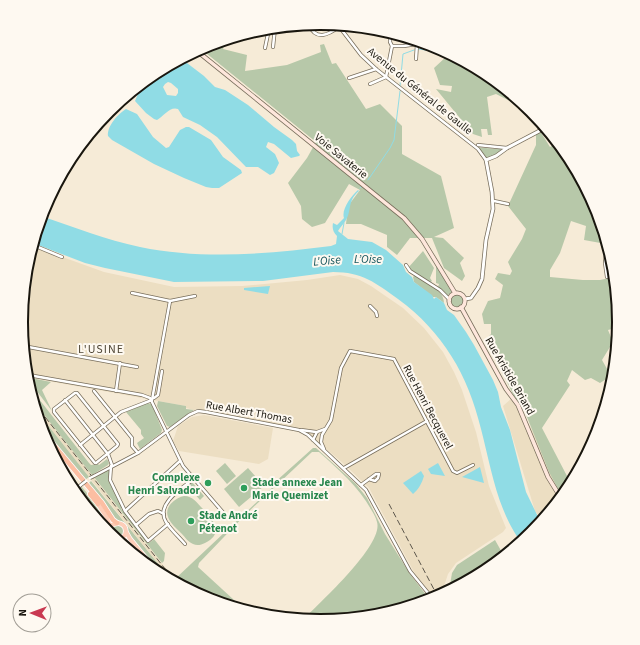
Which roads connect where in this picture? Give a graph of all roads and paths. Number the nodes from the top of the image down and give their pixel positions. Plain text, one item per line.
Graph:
1 (312, 30) edge
2 (332, 31) edge
3 (342, 31) edge
4 (274, 34) edge
5 (268, 35) edge
6 (390, 39) edge
7 (411, 45) edge
8 (392, 46) junction
9 (273, 47) dead end
10 (416, 47) edge
11 (265, 48) dead end
12 (203, 56) edge
13 (416, 59) dead end
14 (376, 69) junction
15 (386, 77) junction
16 (349, 78) dead end
17 (370, 84) dead end
18 (540, 130) edge
19 (478, 145) dead end
20 (508, 148) junction
21 (486, 160) junction
22 (494, 201) junction
23 (508, 204) dead end
24 (38, 247) edge
25 (62, 257) dead end
26 (605, 262) edge
27 (406, 265) dead end
28 (608, 276) edge
29 (132, 293) dead end
30 (455, 293) junction
31 (195, 296) dead end
32 (465, 299) junction
33 (450, 300) junction
34 (170, 301) junction
35 (370, 306) dead end
36 (461, 307) junction
37 (377, 316) dead end
38 (29, 347) edge
39 (120, 363) junction
40 (138, 366) dead end
41 (33, 376) edge
42 (94, 391) dead end
43 (116, 391) junction
44 (153, 399) junction
45 (65, 400) junction
46 (115, 417) junction
47 (427, 421) junction
48 (104, 426) junction
49 (325, 428) junction
50 (301, 430) junction
51 (318, 431) junction
52 (167, 432) junction
53 (93, 435) junction
54 (322, 435) junction
55 (314, 440) junction
56 (80, 445) junction
57 (57, 450) edge
58 (324, 450) junction
59 (138, 453) junction
60 (108, 454) junction
61 (63, 461) edge
62 (180, 461) junction
63 (473, 465) dead end
64 (112, 466) junction
65 (344, 468) junction
66 (194, 479) junction
67 (369, 479) dead end
68 (362, 485) junction
69 (78, 487) edge
70 (558, 492) edge
71 (98, 504) joint
72 (125, 511) junction
73 (164, 514) junction
74 (227, 517) dead end
75 (108, 523) edge
76 (117, 523) junction
77 (168, 524) junction
78 (136, 525) junction
79 (111, 526) edge
80 (126, 532) junction
81 (123, 538) edge
82 (185, 544) dead end
83 (143, 554) edge
84 (428, 594) edge

1 - 2 street
3 - 14 street, Avenue du Général de Gaulle
4 - 9 street
5 - 11 street
6 - 8 street
7 - 8 street
8 - 15 street
10 - 13 street
12 - 30 main road, Voie Savaterie
14 - 15 street, Avenue du Général de Gaulle
14 - 16 street
15 - 17 street
15 - 21 street, Avenue du Général de Gaulle
18 - 20 street
19 - 20 street
20 - 21 street
21 - 22 street, Avenue du Général de Gaulle
22 - 23 street
22 - 32 street
24 - 25 street
26 - 28 street
27 - 33 street
29 - 34 street
30 - 32 main road
30 - 33 main road
31 - 34 street
32 - 36 main road
33 - 36 main road
34 - 44 street
35 - 37 street
36 - 70 main road, Rue Aristide Briand
38 - 39 street
39 - 40 street
39 - 43 street
41 - 43 street
42 - 46 street
43 - 44 street
44 - 46 street
44 - 52 street
45 - 48 street
45 - 53 street
45 - 56 street
46 - 48 street
46 - 59 street
47 - 49 street, Rue Henri Becquerel
47 - 63 street, Rue Henri Becquerel
47 - 65 street
48 - 53 street
48 - 60 street
49 - 51 street
49 - 54 street
50 - 51 street, Rue Albert Thomas
50 - 52 street, Rue Albert Thomas
50 - 55 street
51 - 54 street
51 - 55 street
52 - 59 street, Rue Albert Thomas
52 - 62 street
53 - 56 street
53 - 60 street
54 - 55 street
54 - 58 street
55 - 58 street
56 - 60 street
57 - 76 highway
58 - 65 street
59 - 64 street, Rue Albert Thomas
60 - 64 street
61 - 71 highway
62 - 66 street
62 - 72 street
64 - 69 street, Rue Albert Thomas, bridge
64 - 72 street
65 - 68 street
66 - 73 street
66 - 74 street
67 - 68 street
68 - 84 street
71 - 75 main road
72 - 78 street
73 - 77 street
73 - 78 street
76 - 79 main road
76 - 80 main road
77 - 78 street
77 - 82 street
80 - 81 main road
80 - 83 main road

